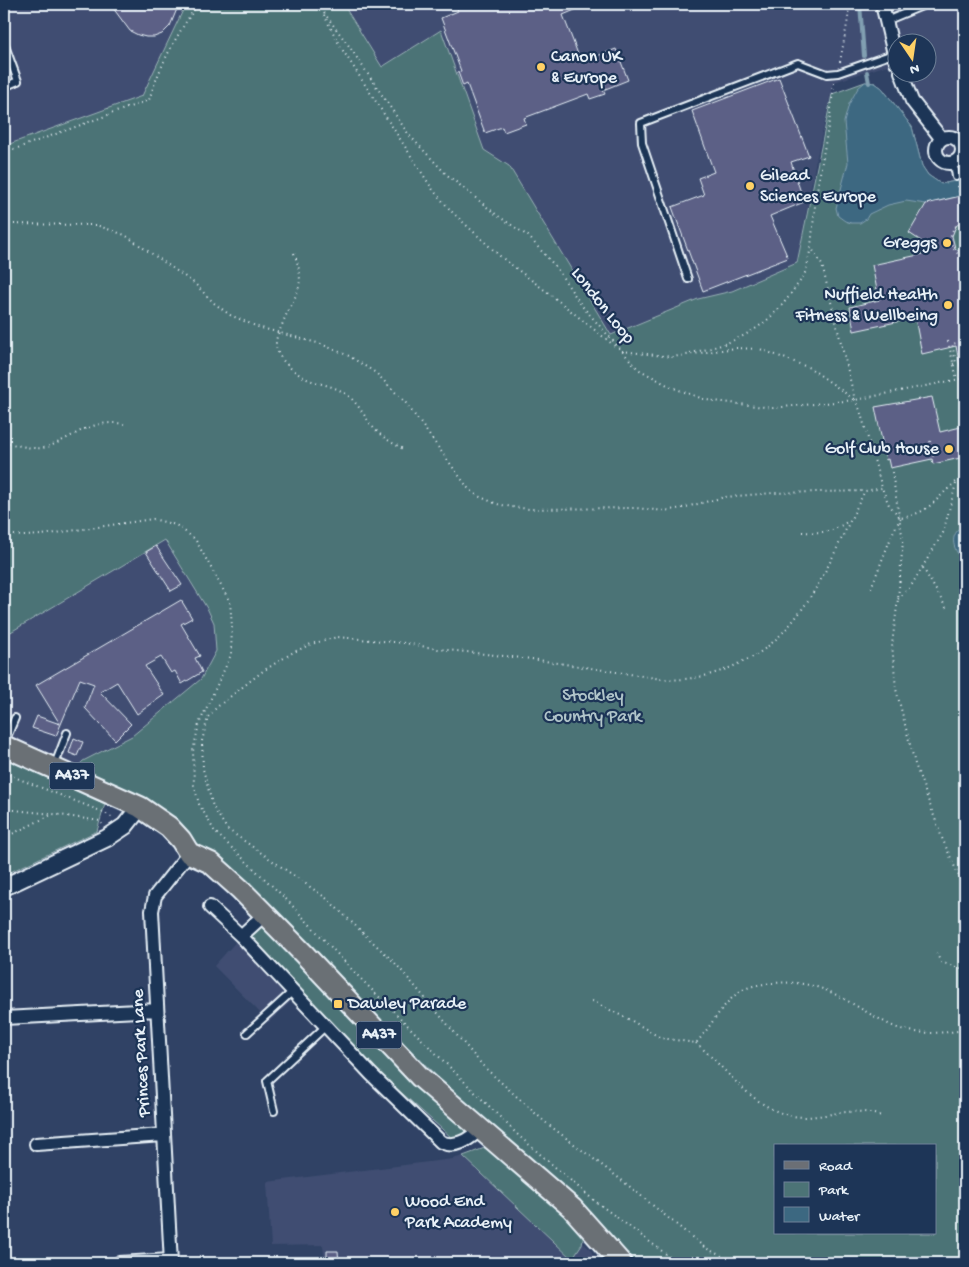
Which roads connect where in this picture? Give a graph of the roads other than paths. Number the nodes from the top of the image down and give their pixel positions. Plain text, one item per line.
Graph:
1 (882, 4) edge
2 (927, 4) edge
3 (886, 21) junction
4 (889, 32) edge
5 (4, 43) edge
6 (886, 60) edge
7 (905, 82) edge
8 (4, 87) edge
9 (941, 138) junction
10 (963, 143) edge
11 (950, 163) junction
12 (956, 177) dead end
13 (688, 279) dead end
14 (15, 718) dead end
15 (67, 733) dead end
16 (4, 746) edge
17 (54, 768) junction
18 (140, 807) junction
19 (189, 853) junction
20 (4, 887) edge
21 (210, 907) dead end
22 (264, 914) junction
23 (242, 936) junction
24 (293, 991) junction
25 (157, 1010) junction
26 (4, 1018) edge
27 (326, 1025) junction
28 (247, 1033) dead end
29 (274, 1111) dead end
30 (480, 1128) junction
31 (163, 1135) junction
32 (36, 1144) dead end
33 (171, 1262) edge
34 (119, 1263) edge
35 (621, 1263) edge

1 - 3 street
2 - 3 lane
3 - 4 street
5 - 8 lane
6 - 13 lane
7 - 9 street
9 - 10 street
9 - 11 street
10 - 11 street
11 - 12 lane
14 - 16 lane
15 - 17 lane
16 - 17 main road, A437
17 - 18 main road, A437
18 - 19 main road, A437
18 - 20 street
19 - 22 main road, A437
19 - 25 street, Princes Park Lane
21 - 23 street
22 - 23 street
22 - 30 main road, A437
23 - 24 street
24 - 27 street
24 - 28 lane
25 - 26 street
25 - 31 street, Princes Park Lane
27 - 29 lane
27 - 30 street
30 - 35 main road, A437
31 - 32 street
31 - 33 street, Princes Park Lane
33 - 34 street

